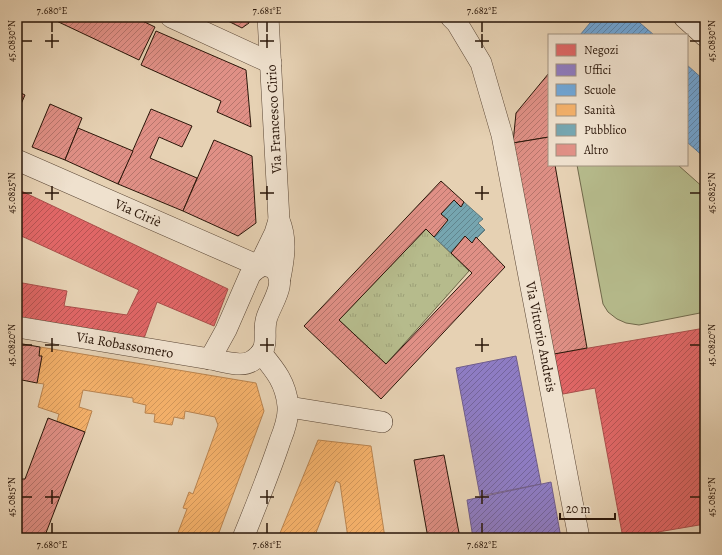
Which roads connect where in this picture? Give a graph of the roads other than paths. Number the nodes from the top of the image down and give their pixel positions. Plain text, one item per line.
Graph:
1 (171, 17) edge
2 (268, 17) edge
3 (451, 17) edge
4 (684, 17) edge
5 (705, 36) edge
6 (271, 63) junction
7 (17, 160) edge
8 (279, 220) junction
9 (259, 266) junction
10 (280, 278) junction
11 (17, 327) edge
12 (262, 352) junction
13 (210, 359) junction
14 (289, 407) junction
15 (382, 422) dead end
16 (243, 538) edge
17 (579, 538) edge

1 - 6 street
2 - 6 street, Via Francesco Cirio
3 - 17 street, Via Vittorio Andreis
4 - 5 street
6 - 8 street, Via Francesco Cirio
7 - 9 street, Via Ciriè
8 - 9 street, Via Francesco Cirio
8 - 10 street, Via Francesco Cirio
9 - 10 street, Via Ciriè
9 - 13 street, Via Francesco Cirio
10 - 12 street, Via Francesco Cirio
11 - 13 street, Via Robassomero
12 - 13 street, Via Robassomero
12 - 14 street
14 - 15 street
14 - 16 street

